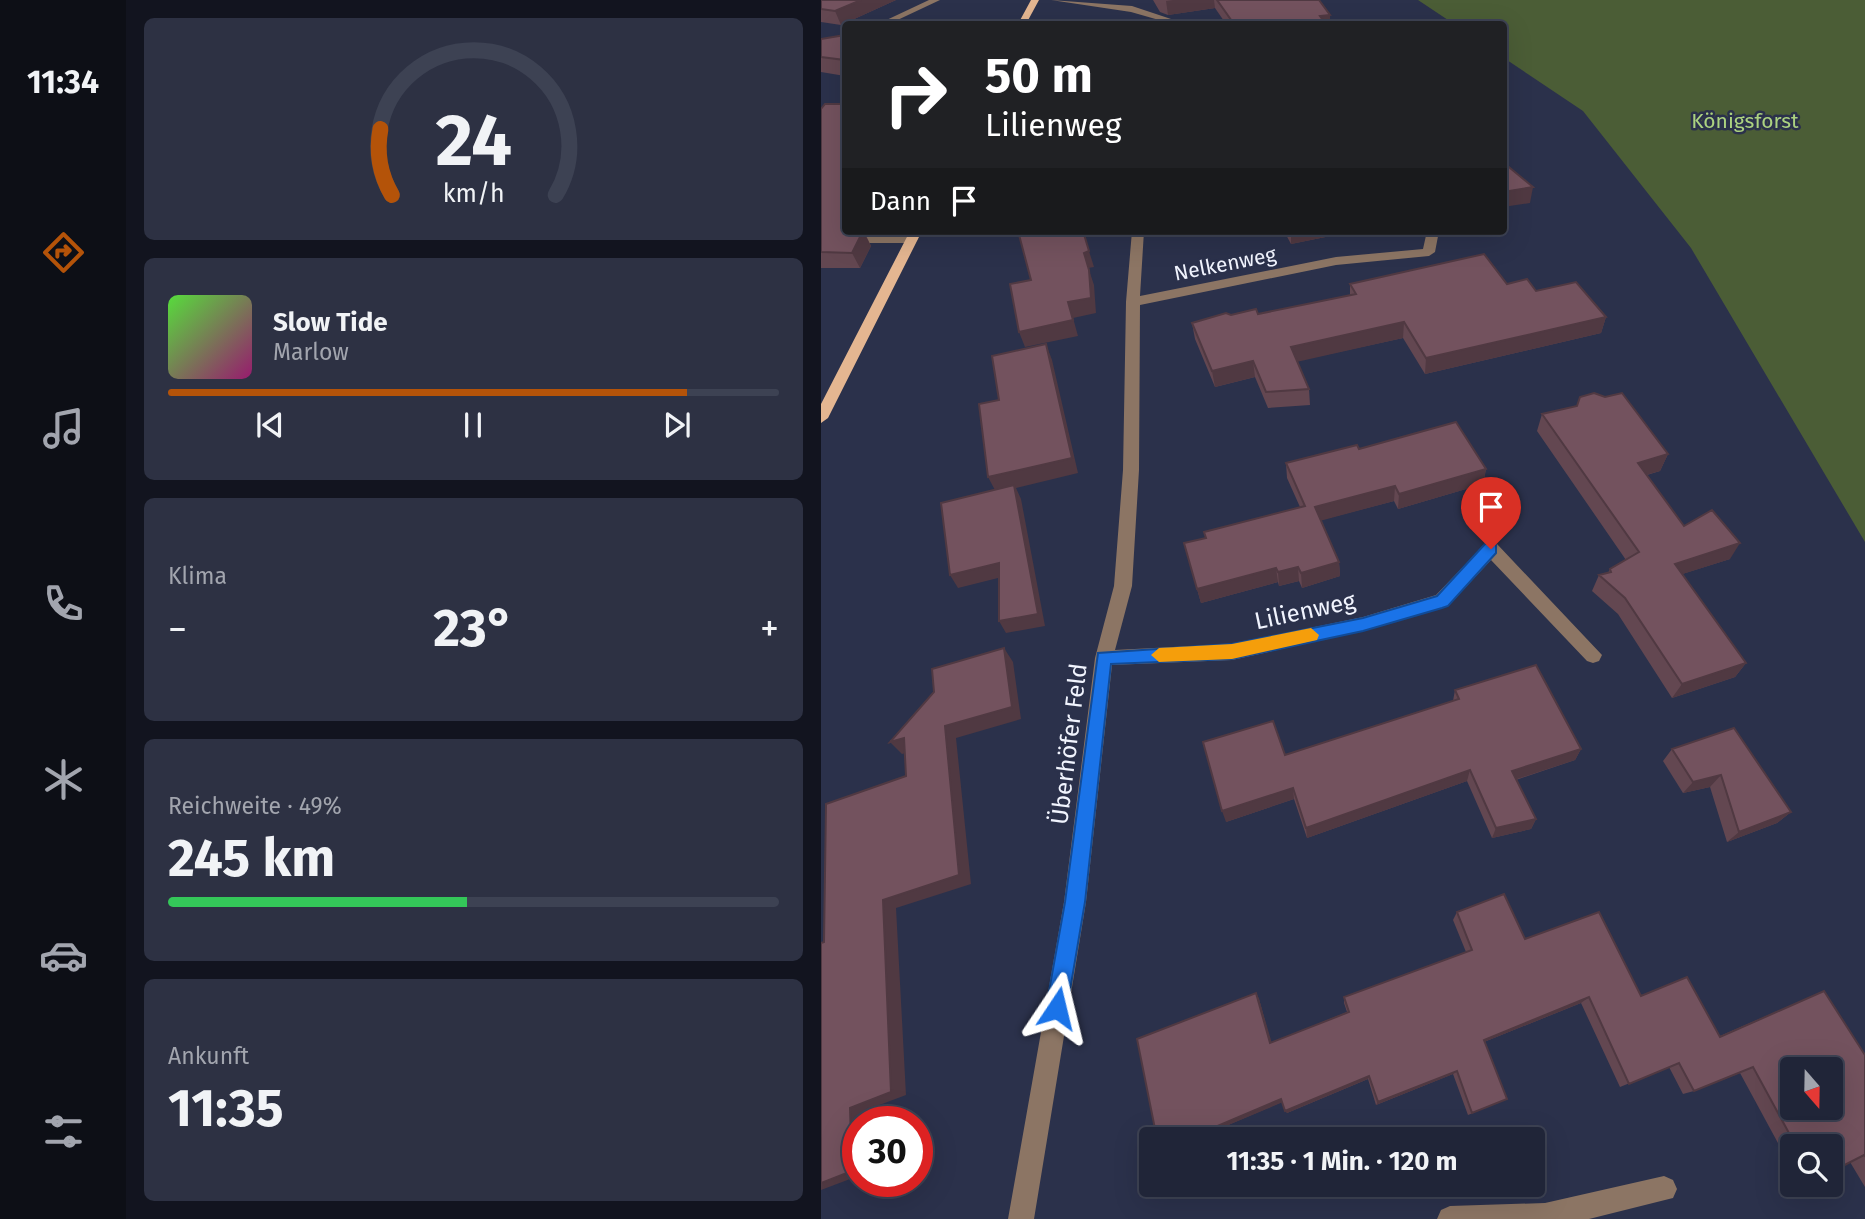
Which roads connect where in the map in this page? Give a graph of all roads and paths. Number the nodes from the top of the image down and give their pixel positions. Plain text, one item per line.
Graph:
1 (936, 0) edge
2 (1035, 0) edge
3 (1055, 0) edge
4 (890, 21) edge
5 (1024, 21) edge
6 (1171, 21) edge
7 (860, 235) edge
8 (914, 235) edge
9 (1138, 235) edge
10 (1432, 235) edge
11 (1133, 302) junction
12 (821, 418) edge
13 (1593, 655) dead end
14 (1104, 658) junction
15 (1665, 1189) dead end
16 (1021, 1219) edge
17 (1450, 1219) edge

1 - 4 street
2 - 5 main road
3 - 6 street
7 - 8 street
8 - 12 main road
9 - 11 street, Überhöfer Feld
10 - 11 street, Nelkenweg
11 - 14 street, Überhöfer Feld
13 - 14 street, Lilienweg
14 - 16 street, Überhöfer Feld
15 - 17 street

